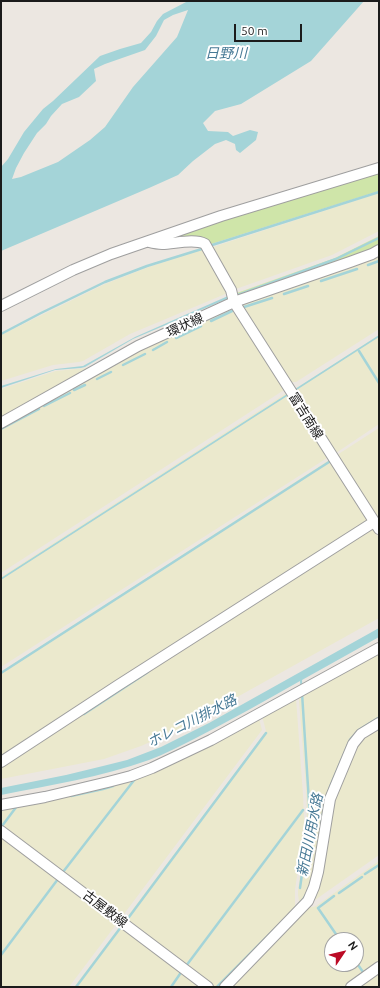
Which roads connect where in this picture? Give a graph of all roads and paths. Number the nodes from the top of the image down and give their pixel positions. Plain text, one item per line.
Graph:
1 (379, 168) edge
2 (147, 242) junction
3 (379, 250) edge
4 (234, 302) junction
5 (1, 306) edge
6 (1, 423) edge
7 (377, 526) edge
8 (379, 648) edge
9 (379, 723) edge
10 (1, 762) edge
11 (1, 806) edge
12 (1, 831) edge
13 (379, 968) edge
14 (208, 987) edge
15 (225, 987) edge
16 (351, 987) edge

1 - 2 street
2 - 4 street, 富吉南線
2 - 5 street
3 - 4 street, 環状線
4 - 6 street, 環状線
4 - 7 street, 富吉南線
7 - 10 street
8 - 11 street
9 - 15 street
12 - 14 street, 古屋敷線
13 - 16 street

